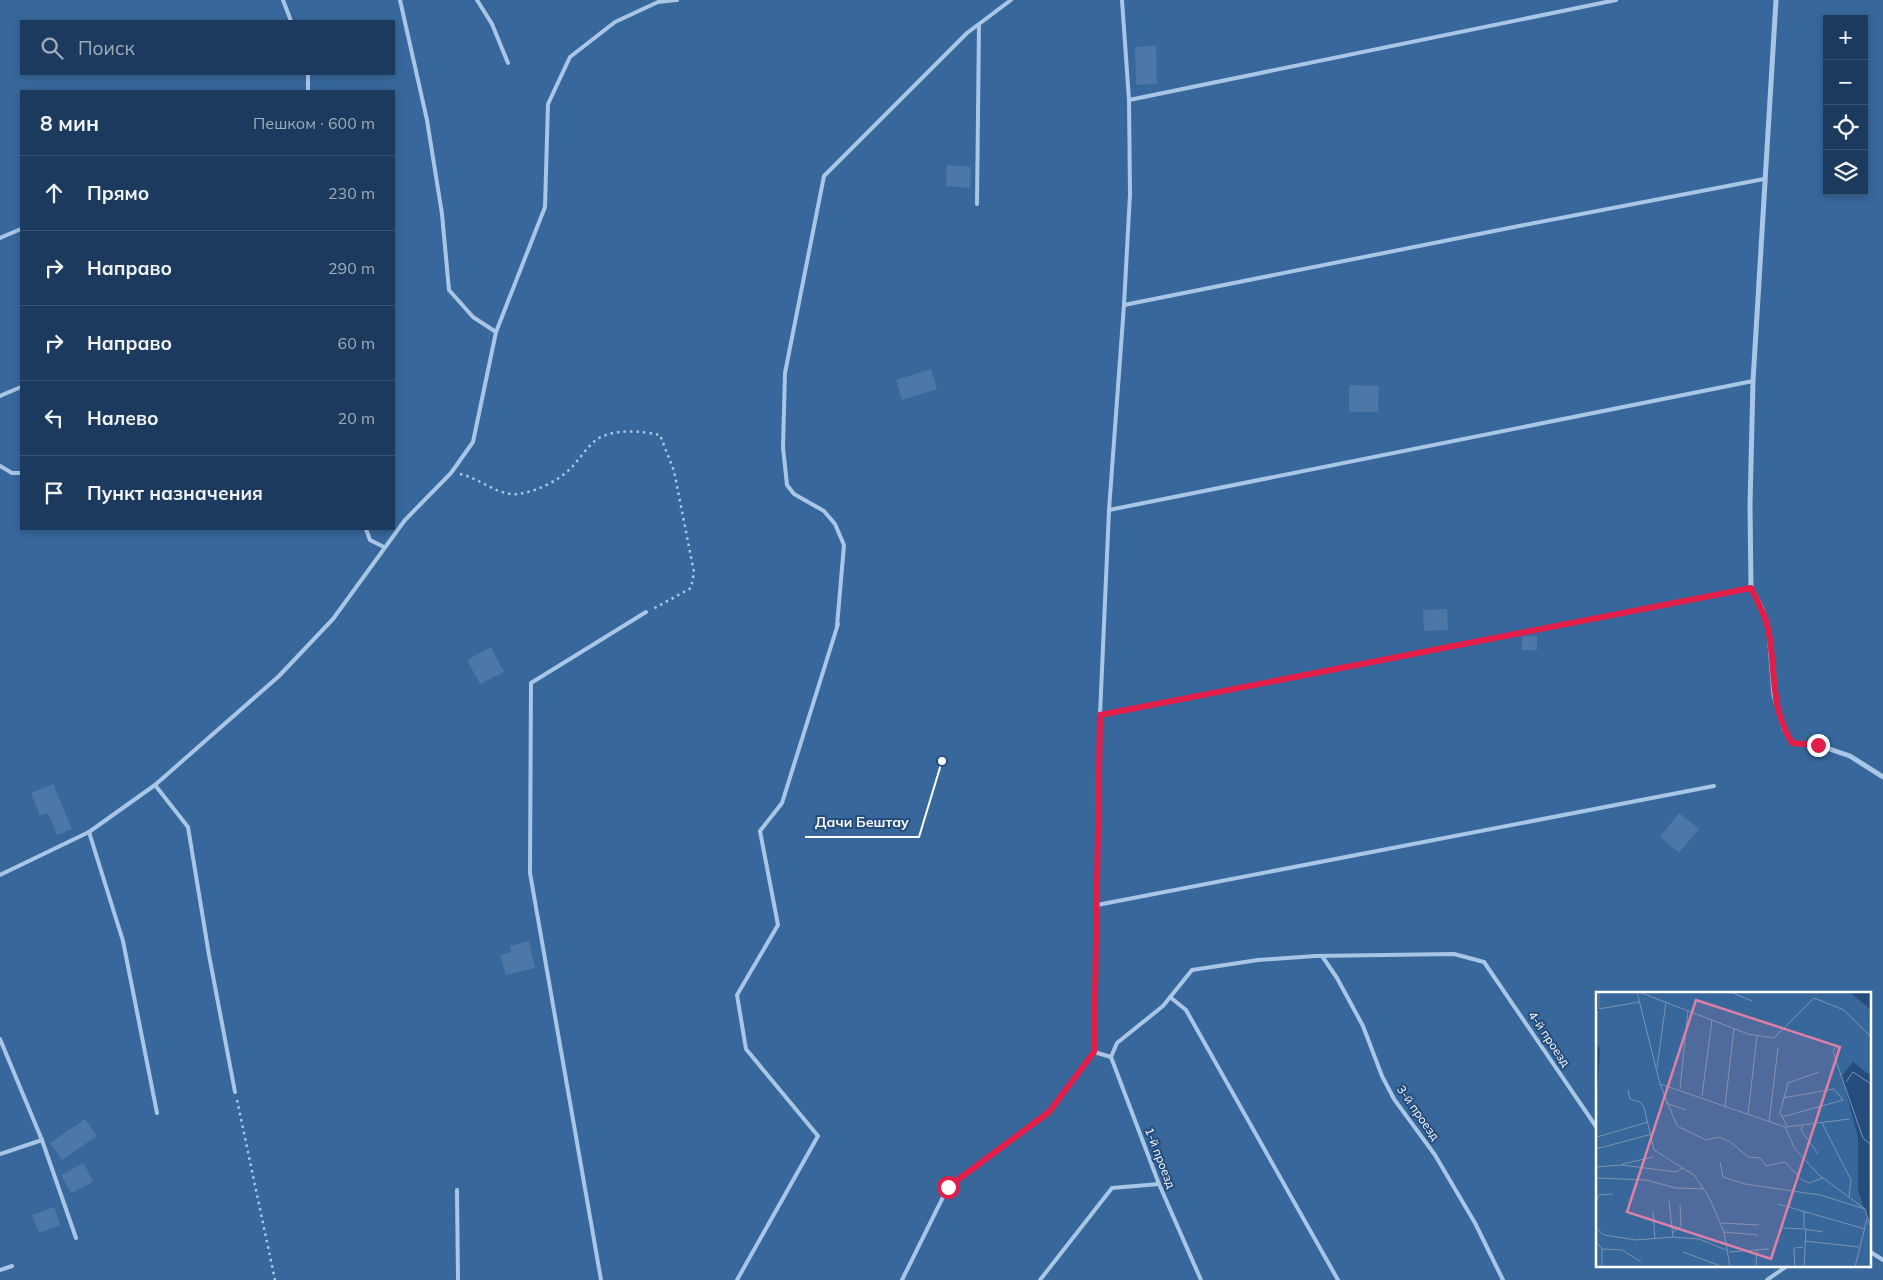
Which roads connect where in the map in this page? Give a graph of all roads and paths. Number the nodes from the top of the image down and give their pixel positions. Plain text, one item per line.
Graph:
1 (283, 0) edge
2 (400, 0) edge
3 (477, 0) edge
4 (677, 0) edge
5 (1011, 0) edge
6 (1122, 0) edge
7 (1616, 0) edge
8 (1776, 0) edge
9 (291, 20) edge
10 (979, 24) junction
11 (508, 63) dead end
12 (308, 75) edge
13 (308, 90) edge
14 (1128, 100) junction
15 (1764, 179) junction
16 (977, 204) dead end
17 (20, 229) edge
18 (0, 238) edge
19 (1124, 305) junction
20 (496, 332) junction
21 (1753, 381) junction
22 (20, 387) edge
23 (0, 396) edge
24 (0, 466) edge
25 (20, 473) edge
26 (451, 473) junction
27 (1109, 510) junction
28 (366, 530) edge
29 (384, 547) junction
30 (1751, 588) junction
31 (646, 612) joint
32 (1100, 715) junction
33 (1883, 777) edge
34 (155, 785) junction
35 (1714, 786) dead end
36 (89, 832) junction
37 (0, 875) edge
38 (1097, 905) junction
39 (1322, 956) junction
40 (1170, 997) junction
41 (0, 1039) edge
42 (1094, 1052) junction
43 (1111, 1058) junction
44 (235, 1092) joint
45 (157, 1113) dead end
46 (1596, 1127) edge
47 (42, 1140) junction
48 (0, 1154) edge
49 (1160, 1184) junction
50 (457, 1190) dead end
51 (76, 1238) dead end
52 (1870, 1252) edge
53 (1883, 1260) edge
54 (12, 1266) dead end
55 (1784, 1268) edge
56 (0, 1270) edge
57 (275, 1280) edge
58 (458, 1280) edge
59 (601, 1280) edge
60 (737, 1280) edge
61 (902, 1280) edge
62 (1040, 1280) edge
63 (1201, 1280) edge
64 (1338, 1280) edge
65 (1503, 1280) edge
66 (1767, 1280) edge

1 - 9 lane
2 - 20 lane
3 - 11 lane
4 - 20 lane
5 - 10 lane
6 - 14 lane
7 - 14 lane
8 - 15 street
10 - 16 lane
10 - 60 lane
12 - 13 lane
14 - 19 lane
15 - 19 lane
15 - 21 street
17 - 18 lane
19 - 27 lane
20 - 26 lane
21 - 27 lane
21 - 30 street
22 - 23 lane
24 - 25 lane
26 - 29 lane
26 - 31 path
27 - 32 lane
28 - 29 lane
29 - 34 lane
30 - 32 lane
30 - 33 street
31 - 59 lane
32 - 38 lane
34 - 36 lane
34 - 44 lane
35 - 38 lane
36 - 37 lane
36 - 45 lane
38 - 42 lane
39 - 40 lane
39 - 46 lane, 4-й проезд
39 - 65 lane, 3-й проезд
40 - 43 lane
40 - 64 lane
41 - 47 lane
42 - 43 lane
42 - 61 lane
43 - 49 lane, 1-й проезд
44 - 57 path
47 - 48 lane
47 - 51 lane
49 - 62 lane
49 - 63 lane, 1-й проезд
50 - 58 lane
52 - 53 lane
54 - 56 lane
55 - 66 lane

